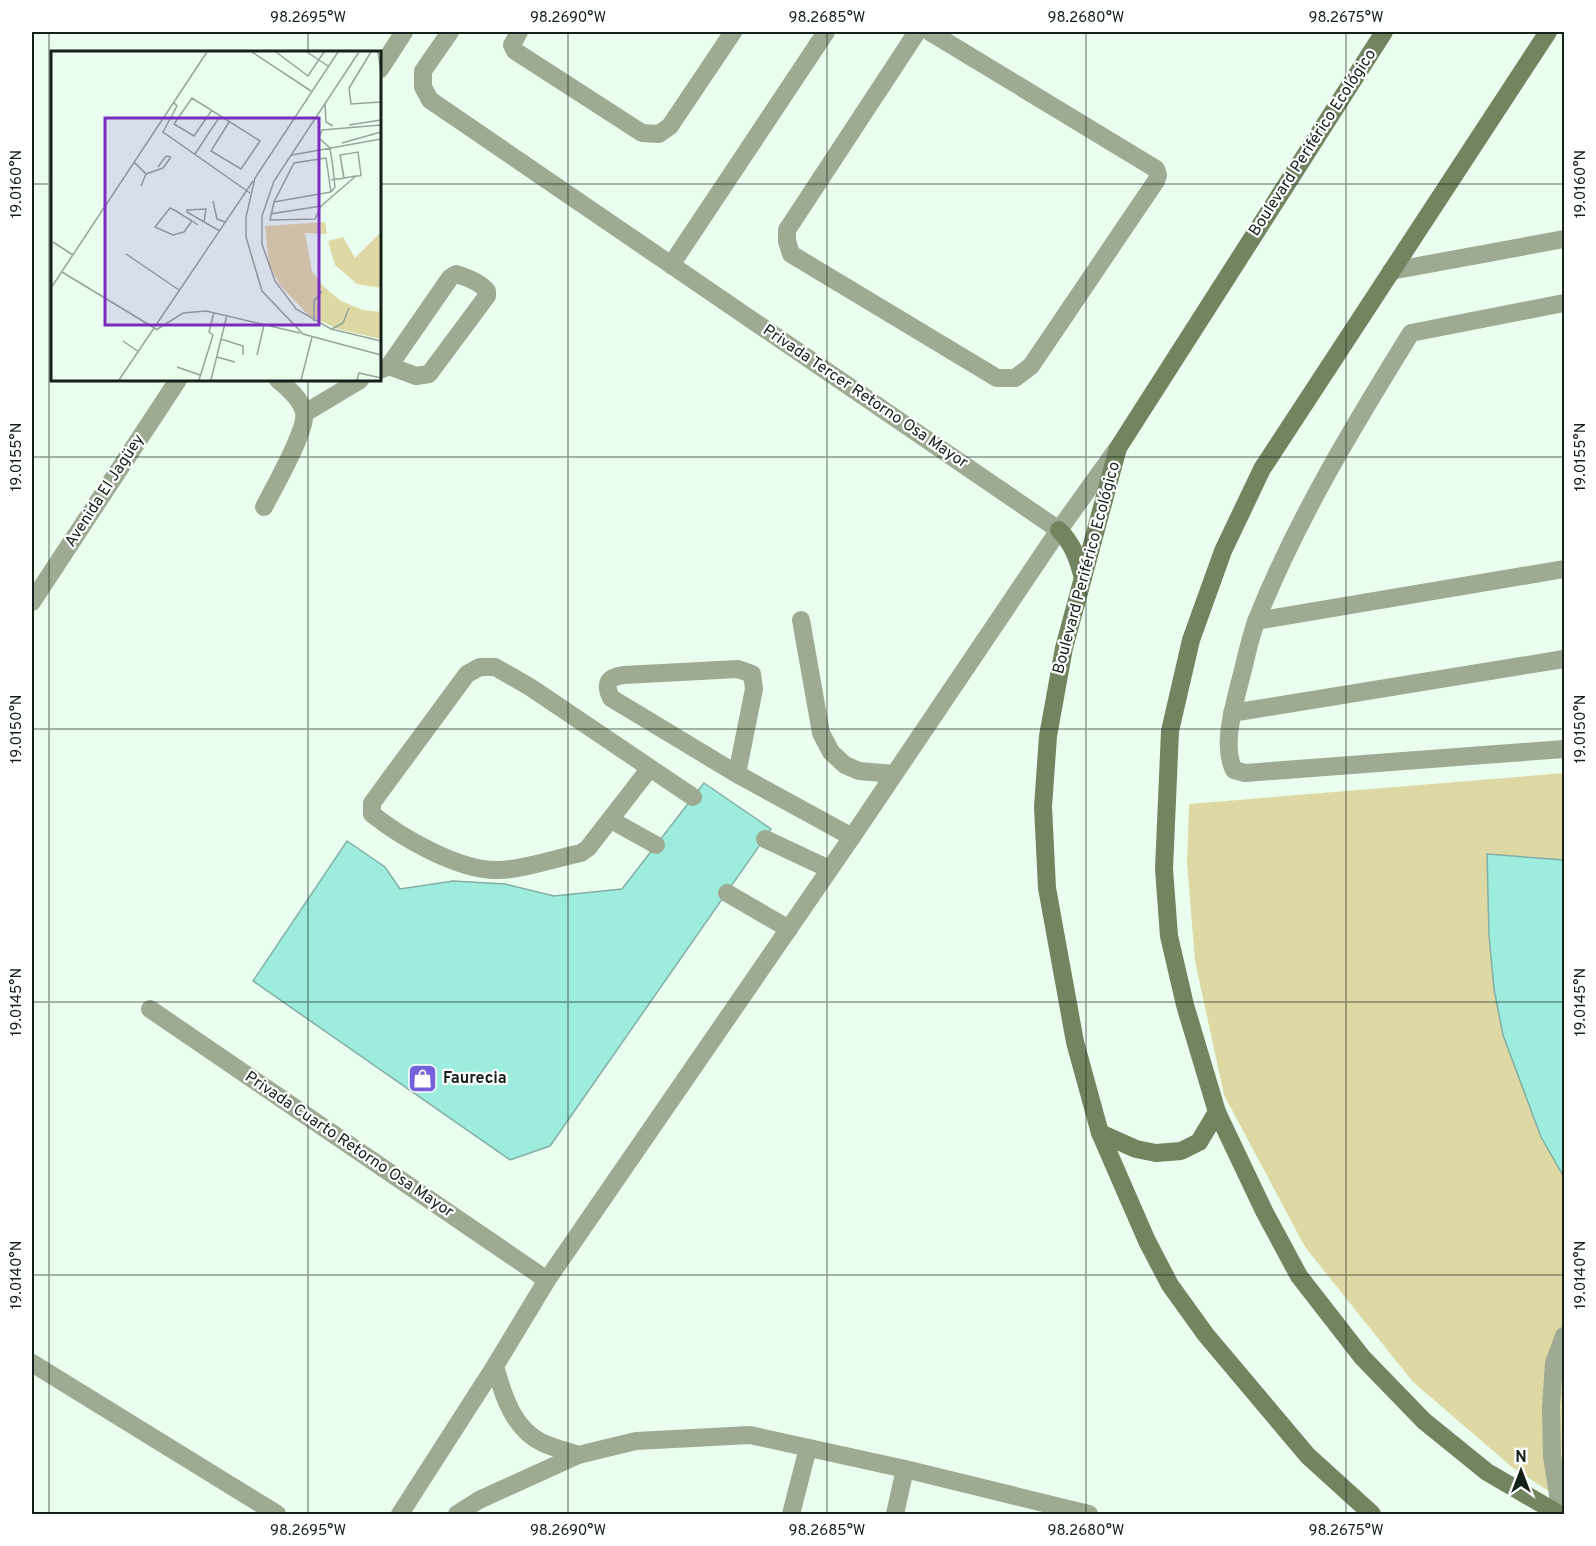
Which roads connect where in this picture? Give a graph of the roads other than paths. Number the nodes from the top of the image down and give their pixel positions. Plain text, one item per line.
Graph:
1 (404, 32) edge
2 (450, 32) edge
3 (519, 32) edge
4 (733, 32) edge
5 (826, 32) edge
6 (917, 32) edge
7 (930, 32) edge
8 (1384, 32) edge
9 (1548, 32) edge
10 (381, 67) edge
11 (1564, 238) edge
12 (671, 265) junction
13 (1391, 271) junction
14 (1564, 303) edge
15 (384, 368) edge
16 (177, 381) edge
17 (279, 381) edge
18 (358, 381) edge
19 (304, 413) junction
20 (1118, 448) junction
21 (264, 507) dead end
22 (1059, 530) junction
23 (1564, 569) edge
24 (1083, 579) junction
25 (32, 602) edge
26 (801, 620) dead end
27 (1256, 621) junction
28 (1564, 659) edge
29 (1232, 713) junction
30 (1564, 749) edge
31 (650, 768) junction
32 (737, 774) junction
33 (894, 774) junction
34 (693, 797) dead end
35 (611, 820) junction
36 (852, 837) junction
37 (765, 838) dead end
38 (656, 844) dead end
39 (829, 869) junction
40 (727, 893) dead end
41 (789, 928) junction
42 (150, 1009) dead end
43 (1217, 1112) junction
44 (1100, 1132) junction
45 (547, 1280) junction
46 (1564, 1336) edge
47 (32, 1363) edge
48 (495, 1366) junction
49 (808, 1448) junction
50 (579, 1455) junction
51 (905, 1469) junction
52 (278, 1515) edge
53 (400, 1515) edge
54 (457, 1515) edge
55 (791, 1515) edge
56 (895, 1515) edge
57 (1089, 1515) edge
58 (1372, 1515) edge
59 (1560, 1515) edge

1 - 10 street
2 - 12 street, Privada Tercer Retorno Osa Mayor
3 - 4 street
5 - 12 street
6 - 7 street
8 - 20 street, Boulevard Periférico Ecológico
9 - 13 street
11 - 13 street
12 - 22 street, Privada Tercer Retorno Osa Mayor
13 - 43 street
14 - 27 street
15 - 15 street
16 - 25 street, Avenida El Jagüey
17 - 19 street
18 - 19 street
19 - 21 street
20 - 22 street
20 - 24 street, Boulevard Periférico Ecológico
22 - 24 street
22 - 33 street
23 - 27 street
24 - 44 street, Boulevard Periférico Ecológico
26 - 33 street
27 - 29 street
28 - 29 street
29 - 30 street
31 - 34 street
31 - 35 street
31 - 35 street
32 - 32 street
32 - 36 street
33 - 36 street
35 - 38 street
36 - 39 street
37 - 39 street
39 - 41 street
40 - 41 street
41 - 45 street
42 - 45 street, Privada Cuarto Retorno Osa Mayor
43 - 44 street
43 - 59 street
44 - 58 street, Boulevard Periférico Ecológico
45 - 48 street
46 - 59 street
47 - 52 street
48 - 50 street
48 - 53 street
49 - 50 street
49 - 51 street
49 - 55 street
50 - 54 street
51 - 56 street
51 - 57 street

